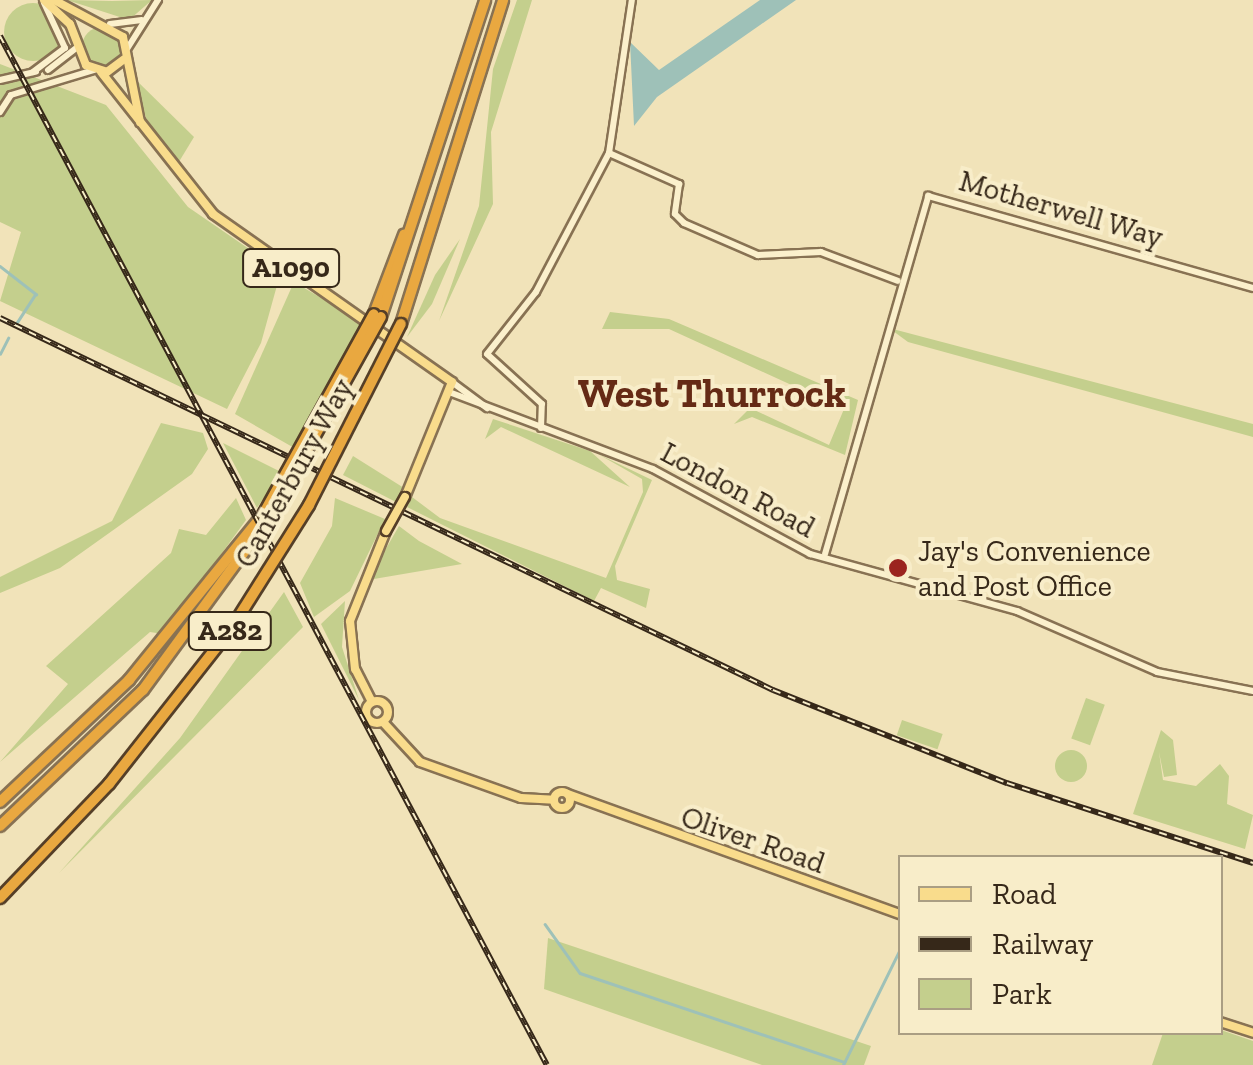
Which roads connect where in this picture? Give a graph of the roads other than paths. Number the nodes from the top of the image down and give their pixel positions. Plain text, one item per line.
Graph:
1 (43, 0) edge
2 (54, 0) edge
3 (158, 0) edge
4 (485, 0) edge
5 (503, 0) edge
6 (632, 0) edge
7 (146, 16) junction
8 (96, 20) junction
9 (110, 24) junction
10 (75, 46) junction
11 (125, 55) junction
12 (98, 71) junction
13 (34, 72) junction
14 (0, 81) edge
15 (11, 95) junction
16 (0, 112) edge
17 (140, 122) junction
18 (609, 153) junction
19 (898, 281) junction
20 (1253, 288) edge
21 (451, 387) junction
22 (541, 428) junction
23 (249, 540) junction
24 (826, 554) junction
25 (1253, 691) edge
26 (372, 702) junction
27 (383, 722) junction
28 (568, 794) junction
29 (554, 800) junction
30 (0, 802) edge
31 (566, 807) junction
32 (592, 808) junction
33 (0, 826) edge
34 (0, 898) edge
35 (898, 913) edge
36 (1223, 1023) edge
37 (1253, 1033) edge

1 - 10 main road, A1090
1 - 13 street
2 - 8 main road
3 - 7 street
4 - 23 highway, Canterbury Way / A282, bridge
5 - 34 highway, Canterbury Way / A282, bridge
6 - 18 street
7 - 9 street
7 - 11 street
8 - 9 main road
8 - 10 main road
9 - 11 main road, A1090
10 - 12 main road, A1090
10 - 13 street
11 - 12 main road
11 - 17 main road, London Road / A1090
12 - 15 street
12 - 17 main road, London Road / A1090
13 - 14 street
14 - 15 street
15 - 16 street
17 - 21 main road, London Road / A1090
18 - 19 street
18 - 22 street
19 - 20 street, Motherwell Way
19 - 24 street, Motherwell Way
21 - 22 street, London Road
21 - 26 main road, bridge
22 - 24 street, London Road
23 - 30 highway, Canterbury Way / A282
23 - 33 highway, Canterbury Way / A282
24 - 25 street, London Road
26 - 27 main road
26 - 27 main road
27 - 29 main road
28 - 29 main road
28 - 31 main road
28 - 32 main road, Oliver Road
29 - 31 main road
31 - 32 main road, Oliver Road
32 - 35 main road, Oliver Road
36 - 37 main road

